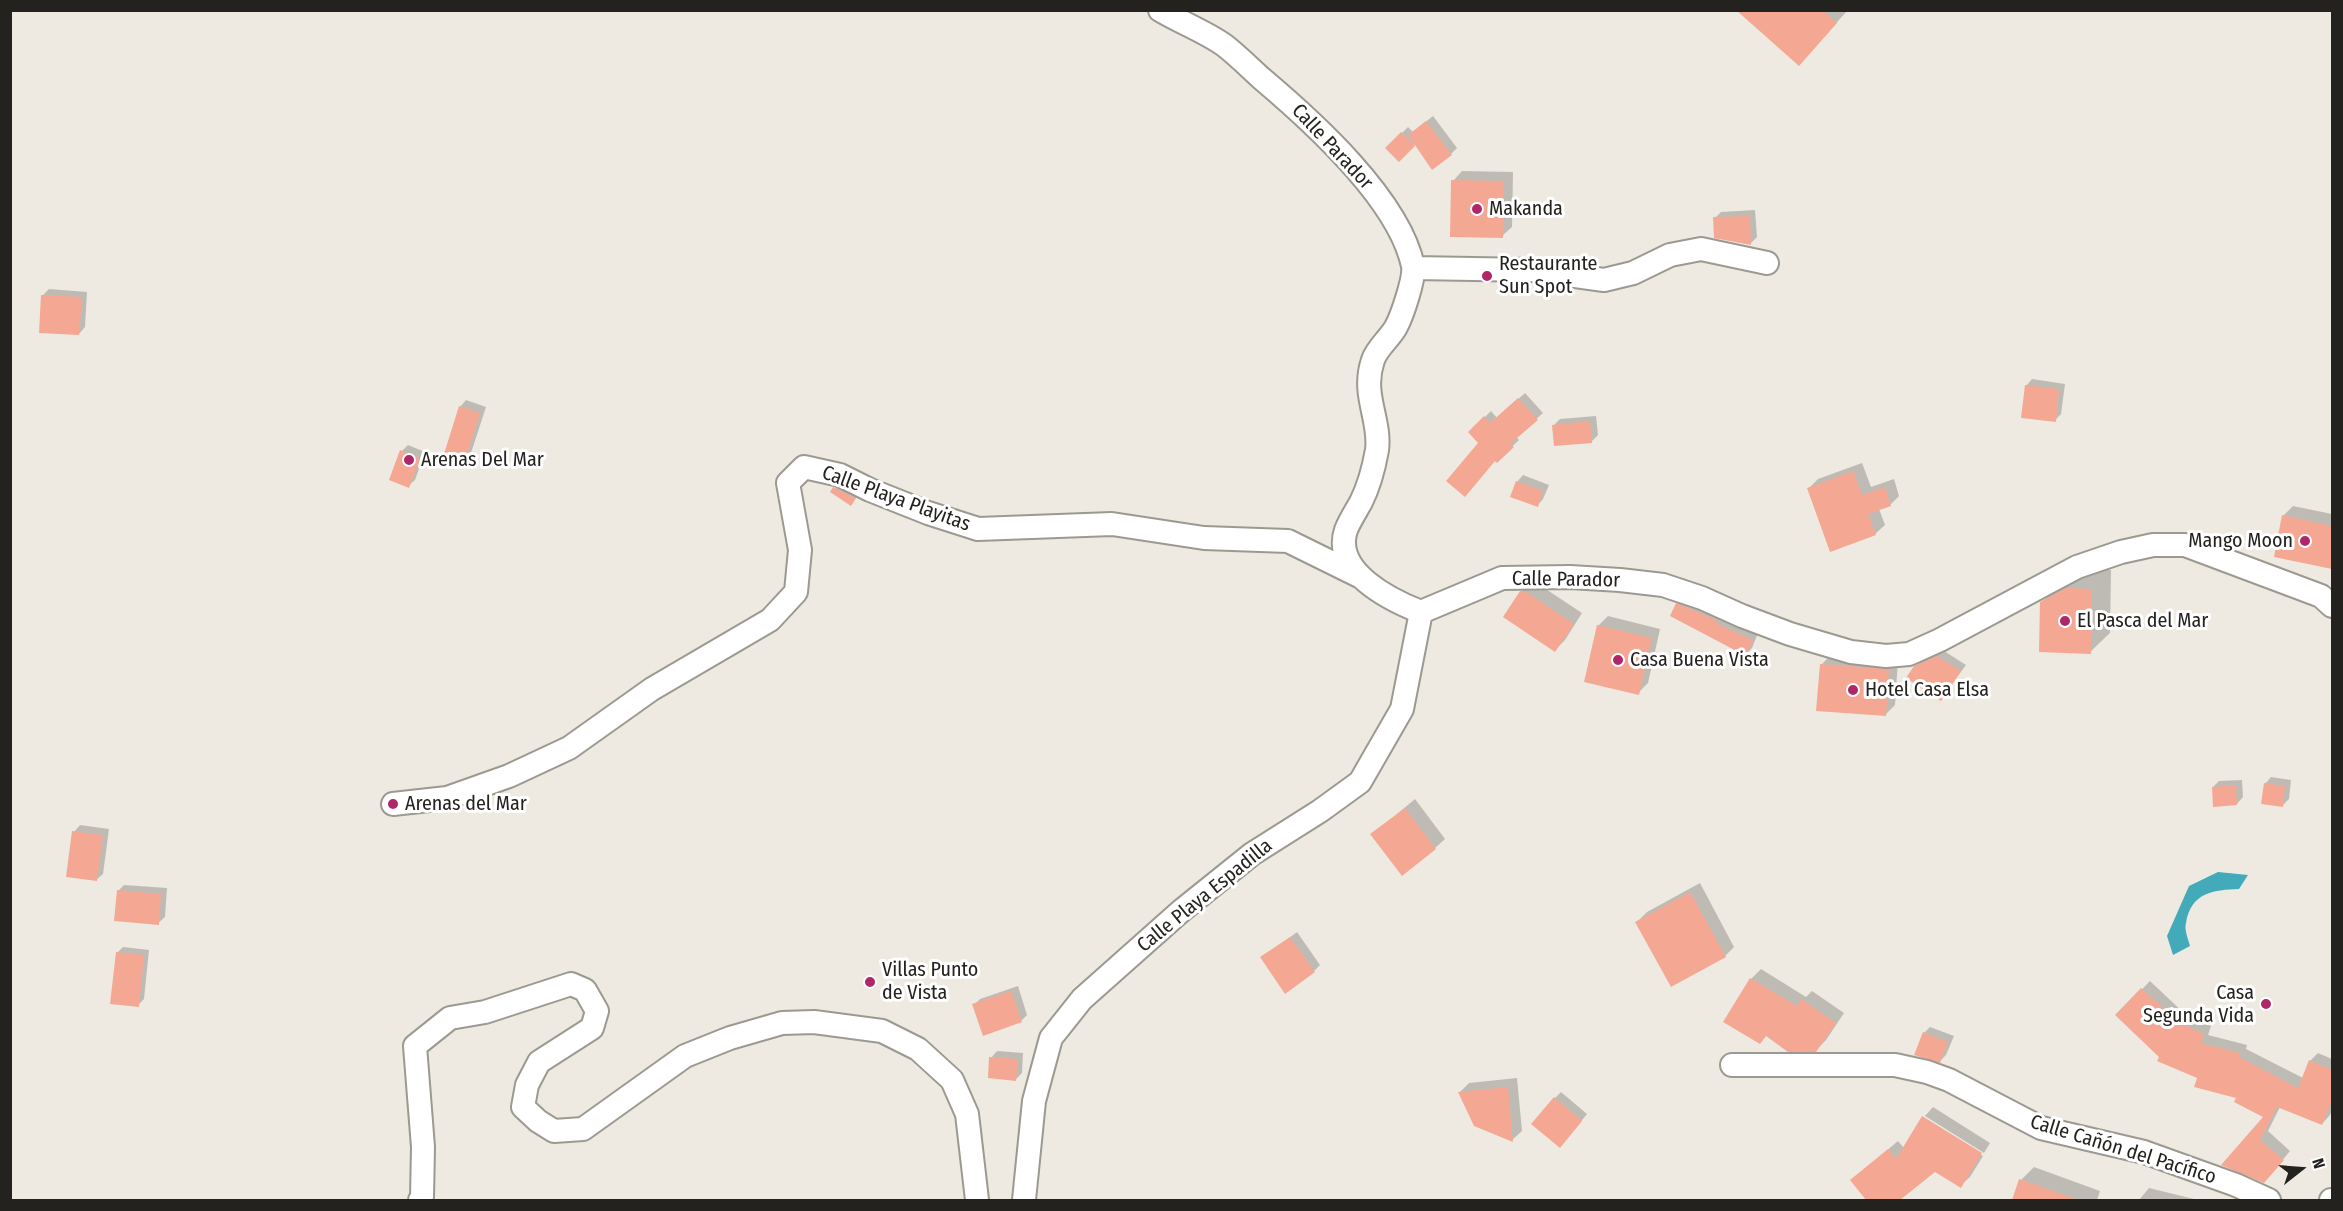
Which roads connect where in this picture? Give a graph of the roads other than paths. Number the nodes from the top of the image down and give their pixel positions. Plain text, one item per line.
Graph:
1 (1160, 10) edge
2 (1767, 263) dead end
3 (1414, 268) junction
4 (1359, 576) junction
5 (2332, 606) edge
6 (1421, 612) junction
7 (393, 804) dead end
8 (1732, 1065) dead end
9 (420, 1200) edge
10 (977, 1200) edge
11 (1024, 1200) edge
12 (2269, 1200) edge

1 - 3 street, Calle Parador
2 - 3 street
3 - 4 street
4 - 6 street
4 - 7 street, Calle Playa Playitas
5 - 6 street, Calle Parador
6 - 11 street, Calle Playa Espadilla
8 - 12 street, Calle Cañón del Pacífico
9 - 10 street

